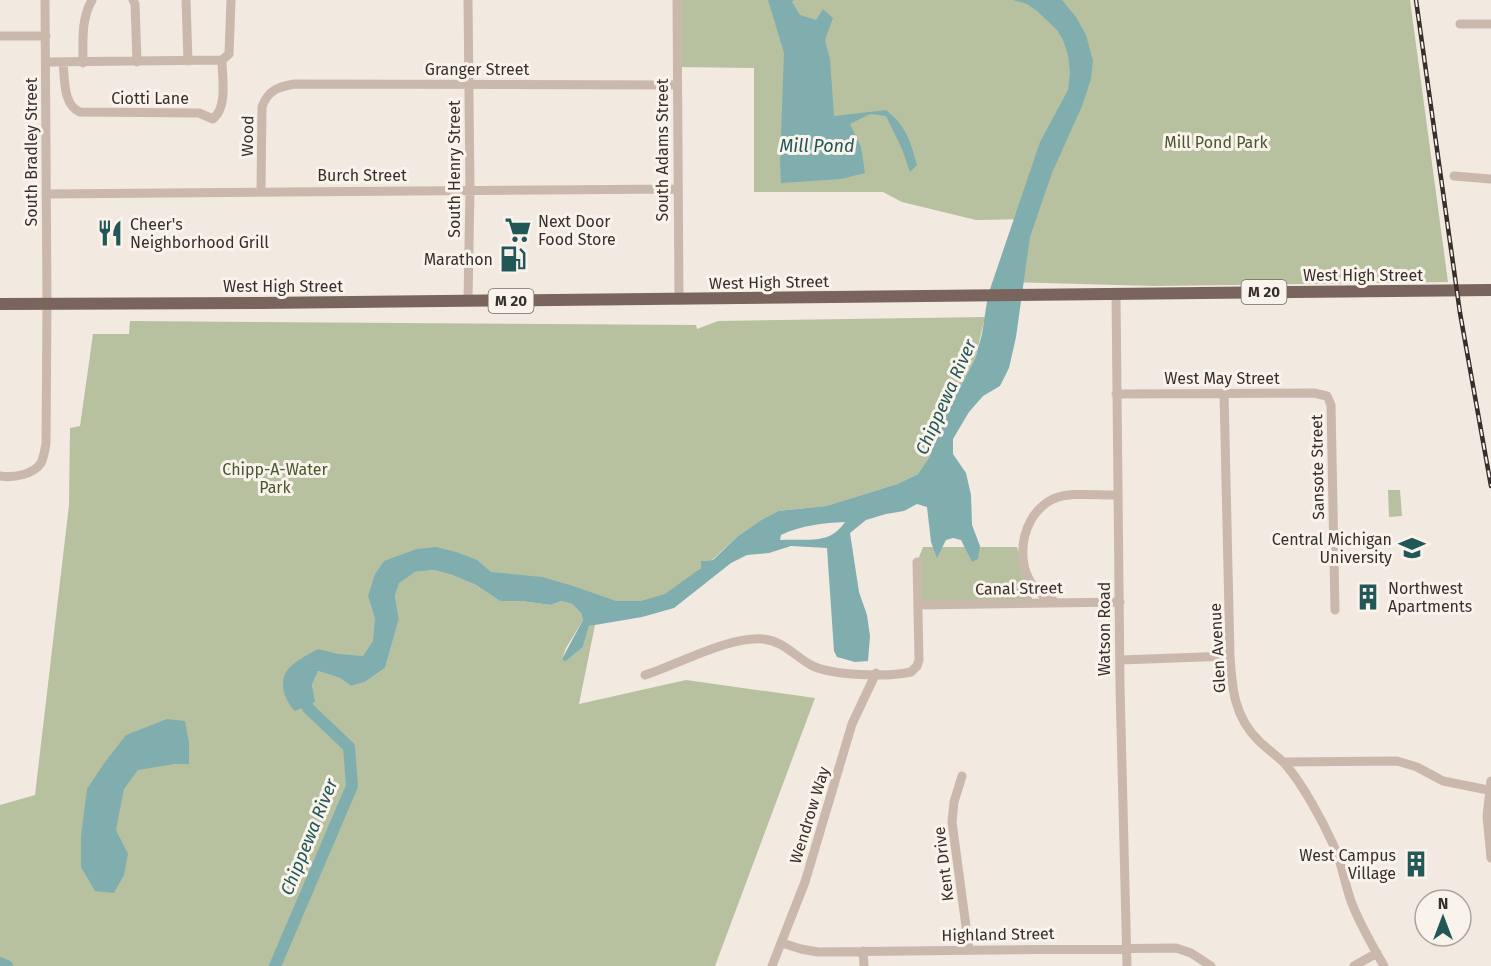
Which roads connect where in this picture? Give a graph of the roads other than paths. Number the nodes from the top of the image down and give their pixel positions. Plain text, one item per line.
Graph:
1 (45, 0) edge
2 (92, 0) edge
3 (133, 0) edge
4 (186, 0) edge
5 (231, 0) edge
6 (468, 0) edge
7 (677, 0) edge
8 (1460, 24) dead end
9 (1491, 24) edge
10 (0, 36) edge
11 (45, 36) junction
12 (222, 60) junction
13 (188, 61) junction
14 (45, 62) junction
15 (137, 62) junction
16 (63, 63) junction
17 (83, 63) junction
18 (468, 84) junction
19 (677, 85) junction
20 (277, 87) joint
21 (1454, 176) dead end
22 (1491, 178) edge
23 (677, 189) junction
24 (470, 190) junction
25 (261, 191) junction
26 (46, 194) junction
27 (1491, 290) edge
28 (1116, 293) junction
29 (679, 300) junction
30 (468, 301) junction
31 (47, 303) junction
32 (0, 304) edge
33 (1224, 393) junction
34 (1116, 394) junction
35 (1327, 396) joint
36 (0, 476) edge
37 (1118, 495) junction
38 (917, 562) dead end
39 (1060, 602) junction
40 (1120, 602) junction
41 (918, 605) junction
42 (1335, 610) dead end
43 (1230, 656) junction
44 (1120, 660) junction
45 (876, 673) junction
46 (645, 675) dead end
47 (1283, 762) junction
48 (963, 776) dead end
49 (1490, 786) edge
50 (1491, 858) edge
51 (782, 943) junction
52 (1127, 947) junction
53 (969, 949) junction
54 (863, 951) junction
55 (1377, 953) junction
56 (1359, 965) edge
57 (772, 966) edge
58 (864, 966) edge
59 (1127, 966) edge
60 (1212, 966) edge
61 (1384, 966) edge

1 - 11 street, South Bradley Street
2 - 17 street
3 - 15 street
4 - 13 street
5 - 12 street
6 - 18 street, South Henry Street
7 - 19 street, South Adams Street
8 - 9 street
10 - 11 street
11 - 14 street, South Bradley Street
12 - 13 street
12 - 16 street, Ciotti Lane
13 - 15 street
14 - 16 street
14 - 26 street, South Bradley Street
15 - 17 street
16 - 17 street
18 - 19 street, Granger Street
18 - 20 street, Granger Street
18 - 24 street, South Henry Street
19 - 23 street, South Adams Street
20 - 25 street, Wood
21 - 22 street
23 - 24 street, Burch Street
23 - 29 street, South Adams Street
24 - 25 street, Burch Street
24 - 30 street, South Henry Street
25 - 26 street, Burch Street
26 - 31 street, South Bradley Street
27 - 28 main road, West High Street / M 20
28 - 29 main road, West High Street / M 20
28 - 34 street, Watson Road
29 - 30 main road, West High Street / M 20
30 - 31 main road, West High Street / M 20
31 - 32 main road, M 20
31 - 36 street, South Bradley Street
33 - 34 street, West May Street
33 - 35 street, West May Street
33 - 43 street, Glen Avenue
34 - 37 street, Watson Road
35 - 42 street, Sansote Street
37 - 39 street
37 - 40 street, Watson Road
38 - 41 street
39 - 40 street, Canal Street
39 - 41 street, Canal Street
40 - 44 street, Watson Road
41 - 45 street
43 - 44 street
43 - 47 street, Glen Avenue
44 - 52 street, Watson Road
45 - 46 street
45 - 51 street, Wendrow Way
47 - 49 street
47 - 55 street, Glen Avenue
48 - 53 street, Kent Drive
49 - 50 street
51 - 54 street, Highland Street
51 - 57 street, Wendrow Way
52 - 53 street, Highland Street
52 - 59 street, Watson Road
52 - 60 street, Highland Street
53 - 54 street, Highland Street
54 - 58 street
55 - 56 street
55 - 61 street, Glen Avenue

